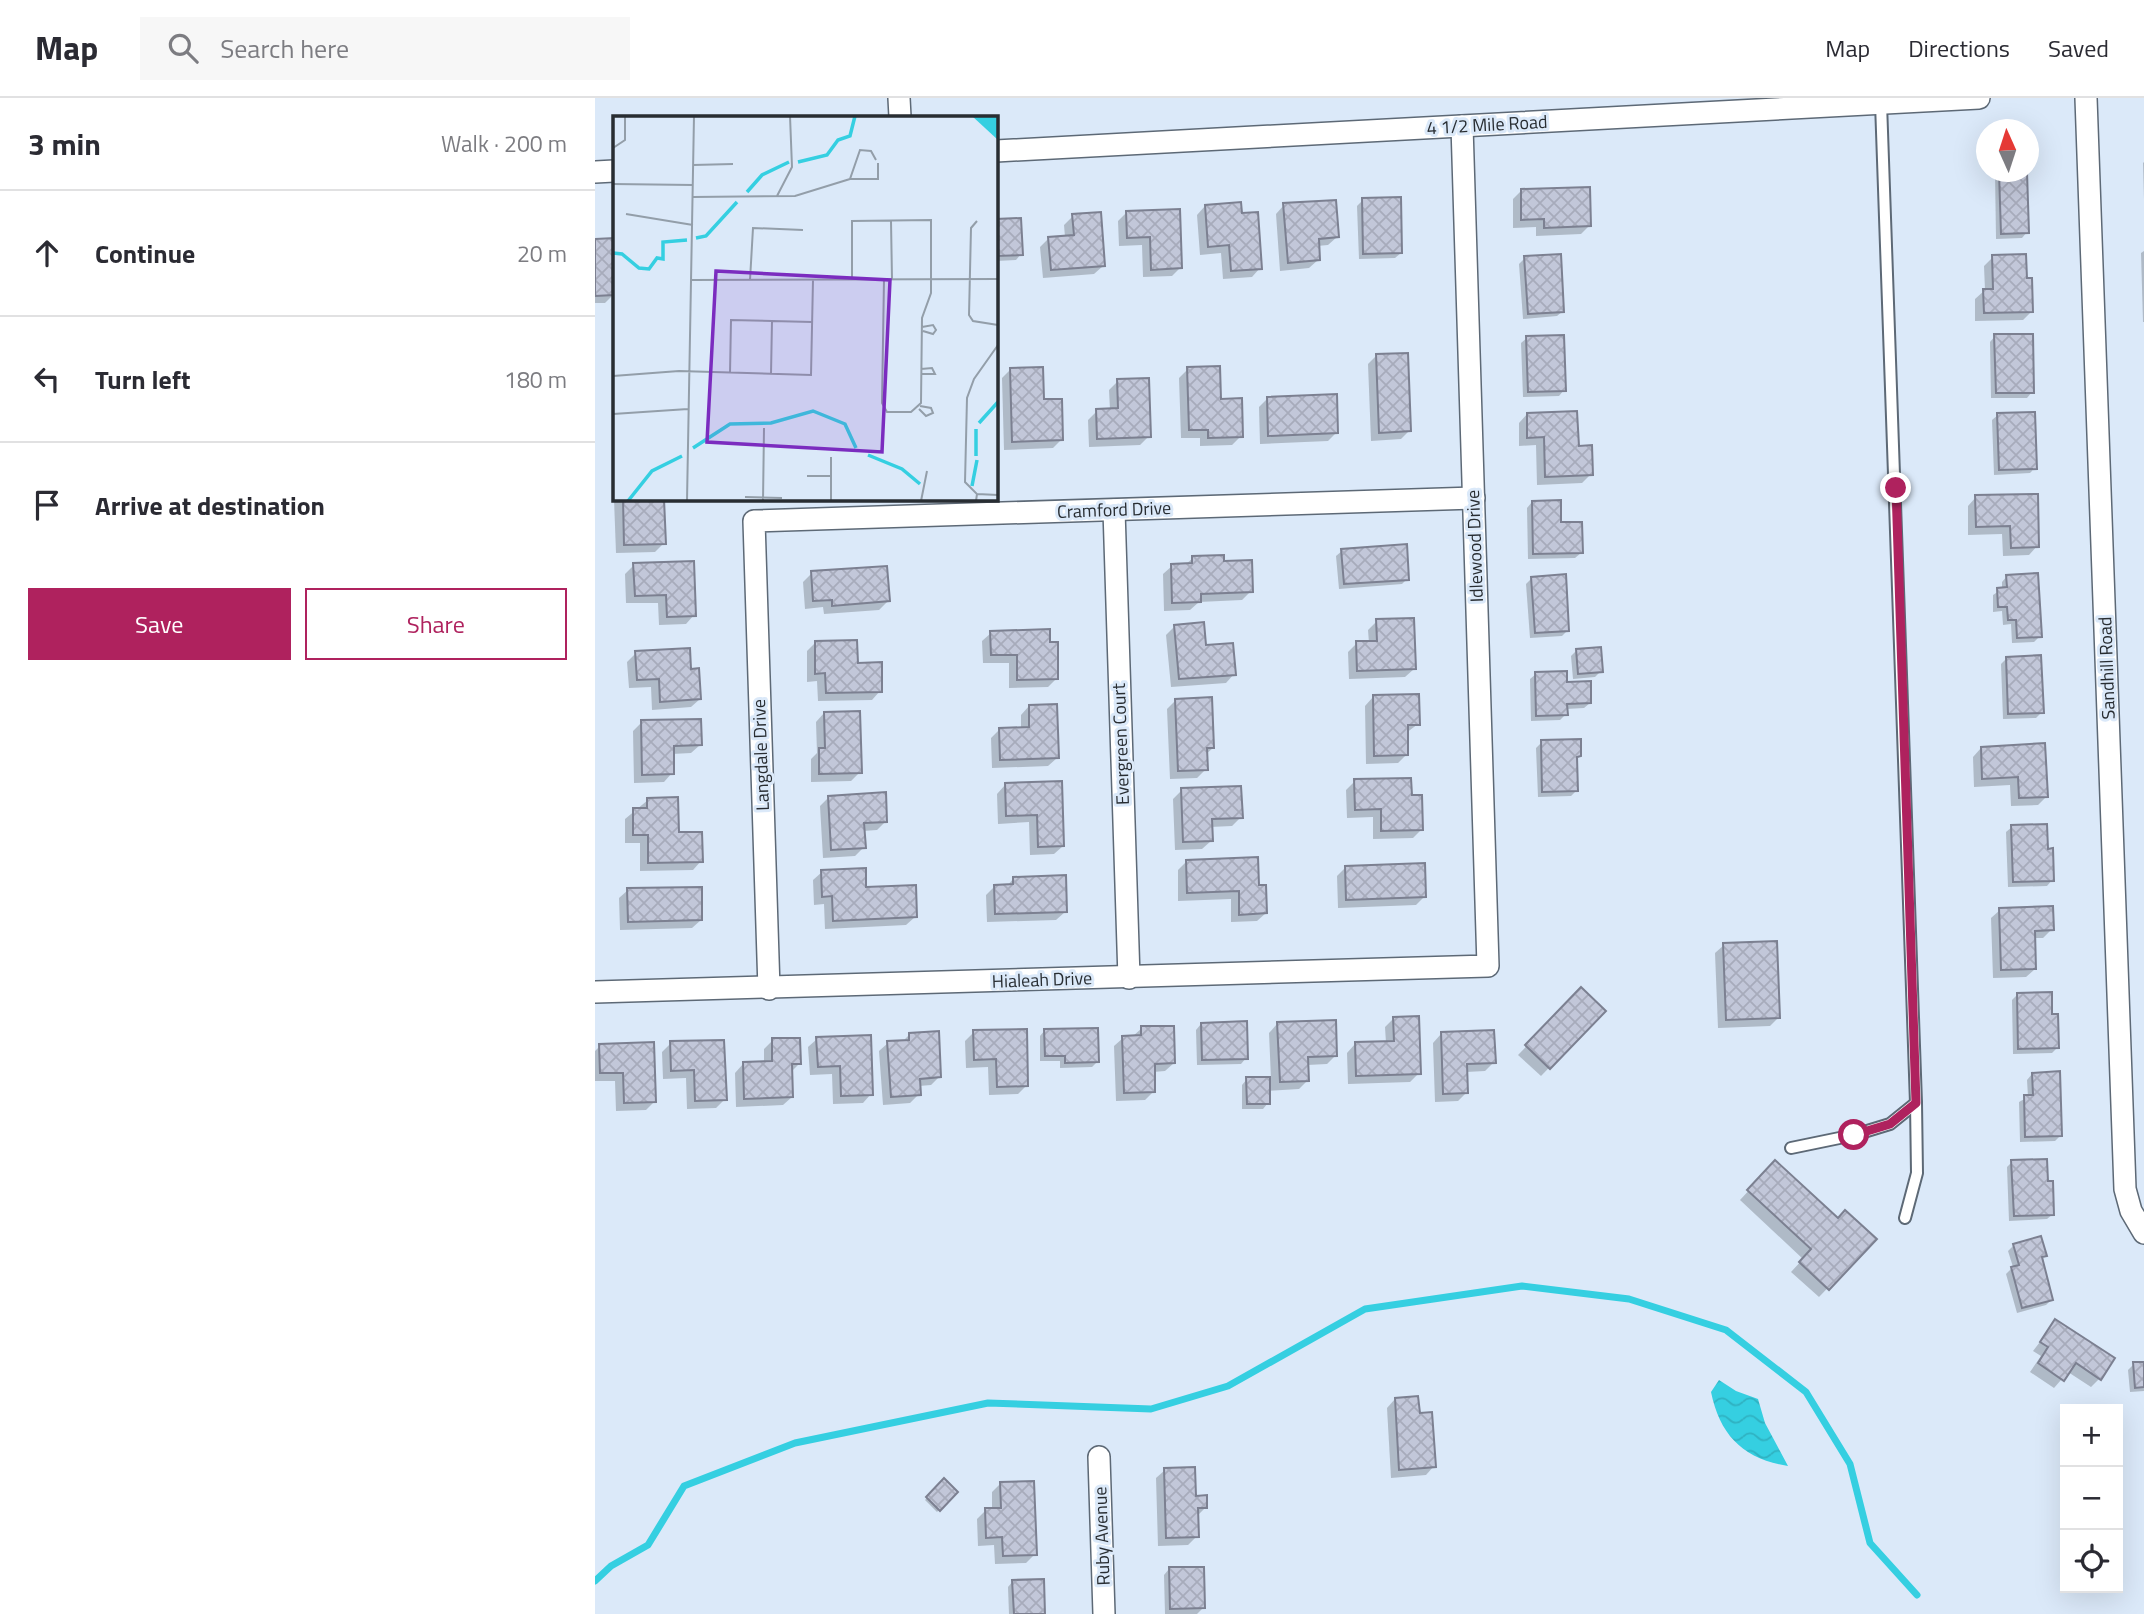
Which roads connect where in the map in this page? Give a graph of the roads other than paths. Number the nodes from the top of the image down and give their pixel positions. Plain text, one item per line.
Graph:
1 (899, 98) edge
2 (1979, 98) edge
3 (2086, 98) edge
4 (1800, 103) edge
5 (1881, 103) junction
6 (900, 116) edge
7 (1462, 126) junction
8 (997, 151) edge
9 (613, 171) edge
10 (595, 172) edge
11 (1473, 498) junction
12 (1114, 510) junction
13 (754, 521) joint
14 (1488, 966) joint
15 (1129, 978) junction
16 (769, 989) junction
17 (595, 992) edge
18 (1916, 1103) junction
19 (1791, 1148) dead end
20 (1905, 1218) dead end
21 (2144, 1233) edge
22 (1099, 1457) dead end
23 (1104, 1614) edge

1 - 6 street
2 - 5 street, 4 1/2 Mile Road
3 - 21 street, Sandhill Road
4 - 5 street, 4 1/2 Mile Road
4 - 7 street, 4 1/2 Mile Road
5 - 18 lane
7 - 8 street, 4 1/2 Mile Road
7 - 11 street, Idlewood Drive
9 - 10 street
11 - 12 street, Cramford Drive
11 - 14 street, Idlewood Drive
12 - 13 street, Cramford Drive
12 - 15 street, Evergreen Court
13 - 16 street, Langdale Drive
14 - 15 street, Hialeah Drive
15 - 16 street, Hialeah Drive
16 - 17 street, Hialeah Drive
18 - 19 lane
18 - 20 lane
22 - 23 street, Ruby Avenue

